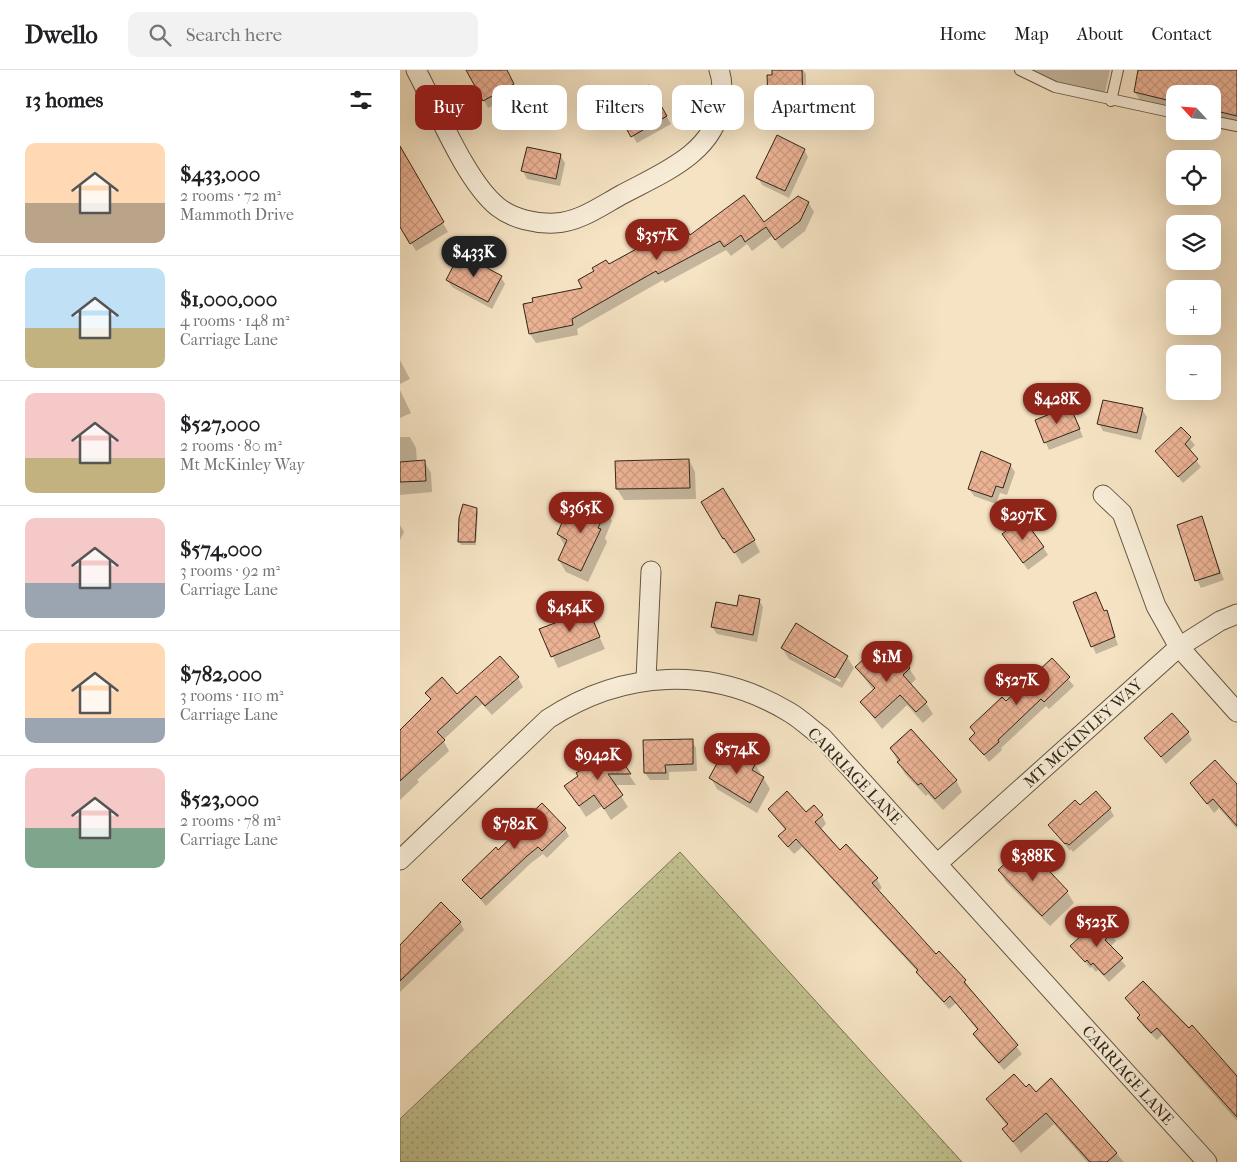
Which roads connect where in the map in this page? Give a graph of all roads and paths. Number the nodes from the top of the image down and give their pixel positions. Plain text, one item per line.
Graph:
1 (416, 70) edge
2 (719, 70) edge
3 (1020, 70) edge
4 (1118, 70) edge
5 (1111, 101) junction
6 (1166, 111) edge
7 (1221, 123) edge
8 (1237, 126) edge
9 (1103, 495) dead end
10 (651, 571) dead end
11 (1237, 614) edge
12 (1179, 647) junction
13 (646, 680) junction
14 (1237, 712) edge
15 (400, 860) edge
16 (937, 864) junction
17 (1207, 1162) edge

1 - 2 street
3 - 5 lane
4 - 5 lane
5 - 6 lane
7 - 8 lane
9 - 12 street
10 - 13 street
11 - 12 street, MT MCKINLEY WAY
12 - 14 street
12 - 16 street, MT MCKINLEY WAY
13 - 15 street, CARRIAGE LANE
13 - 16 street, CARRIAGE LANE
16 - 17 street, CARRIAGE LANE

